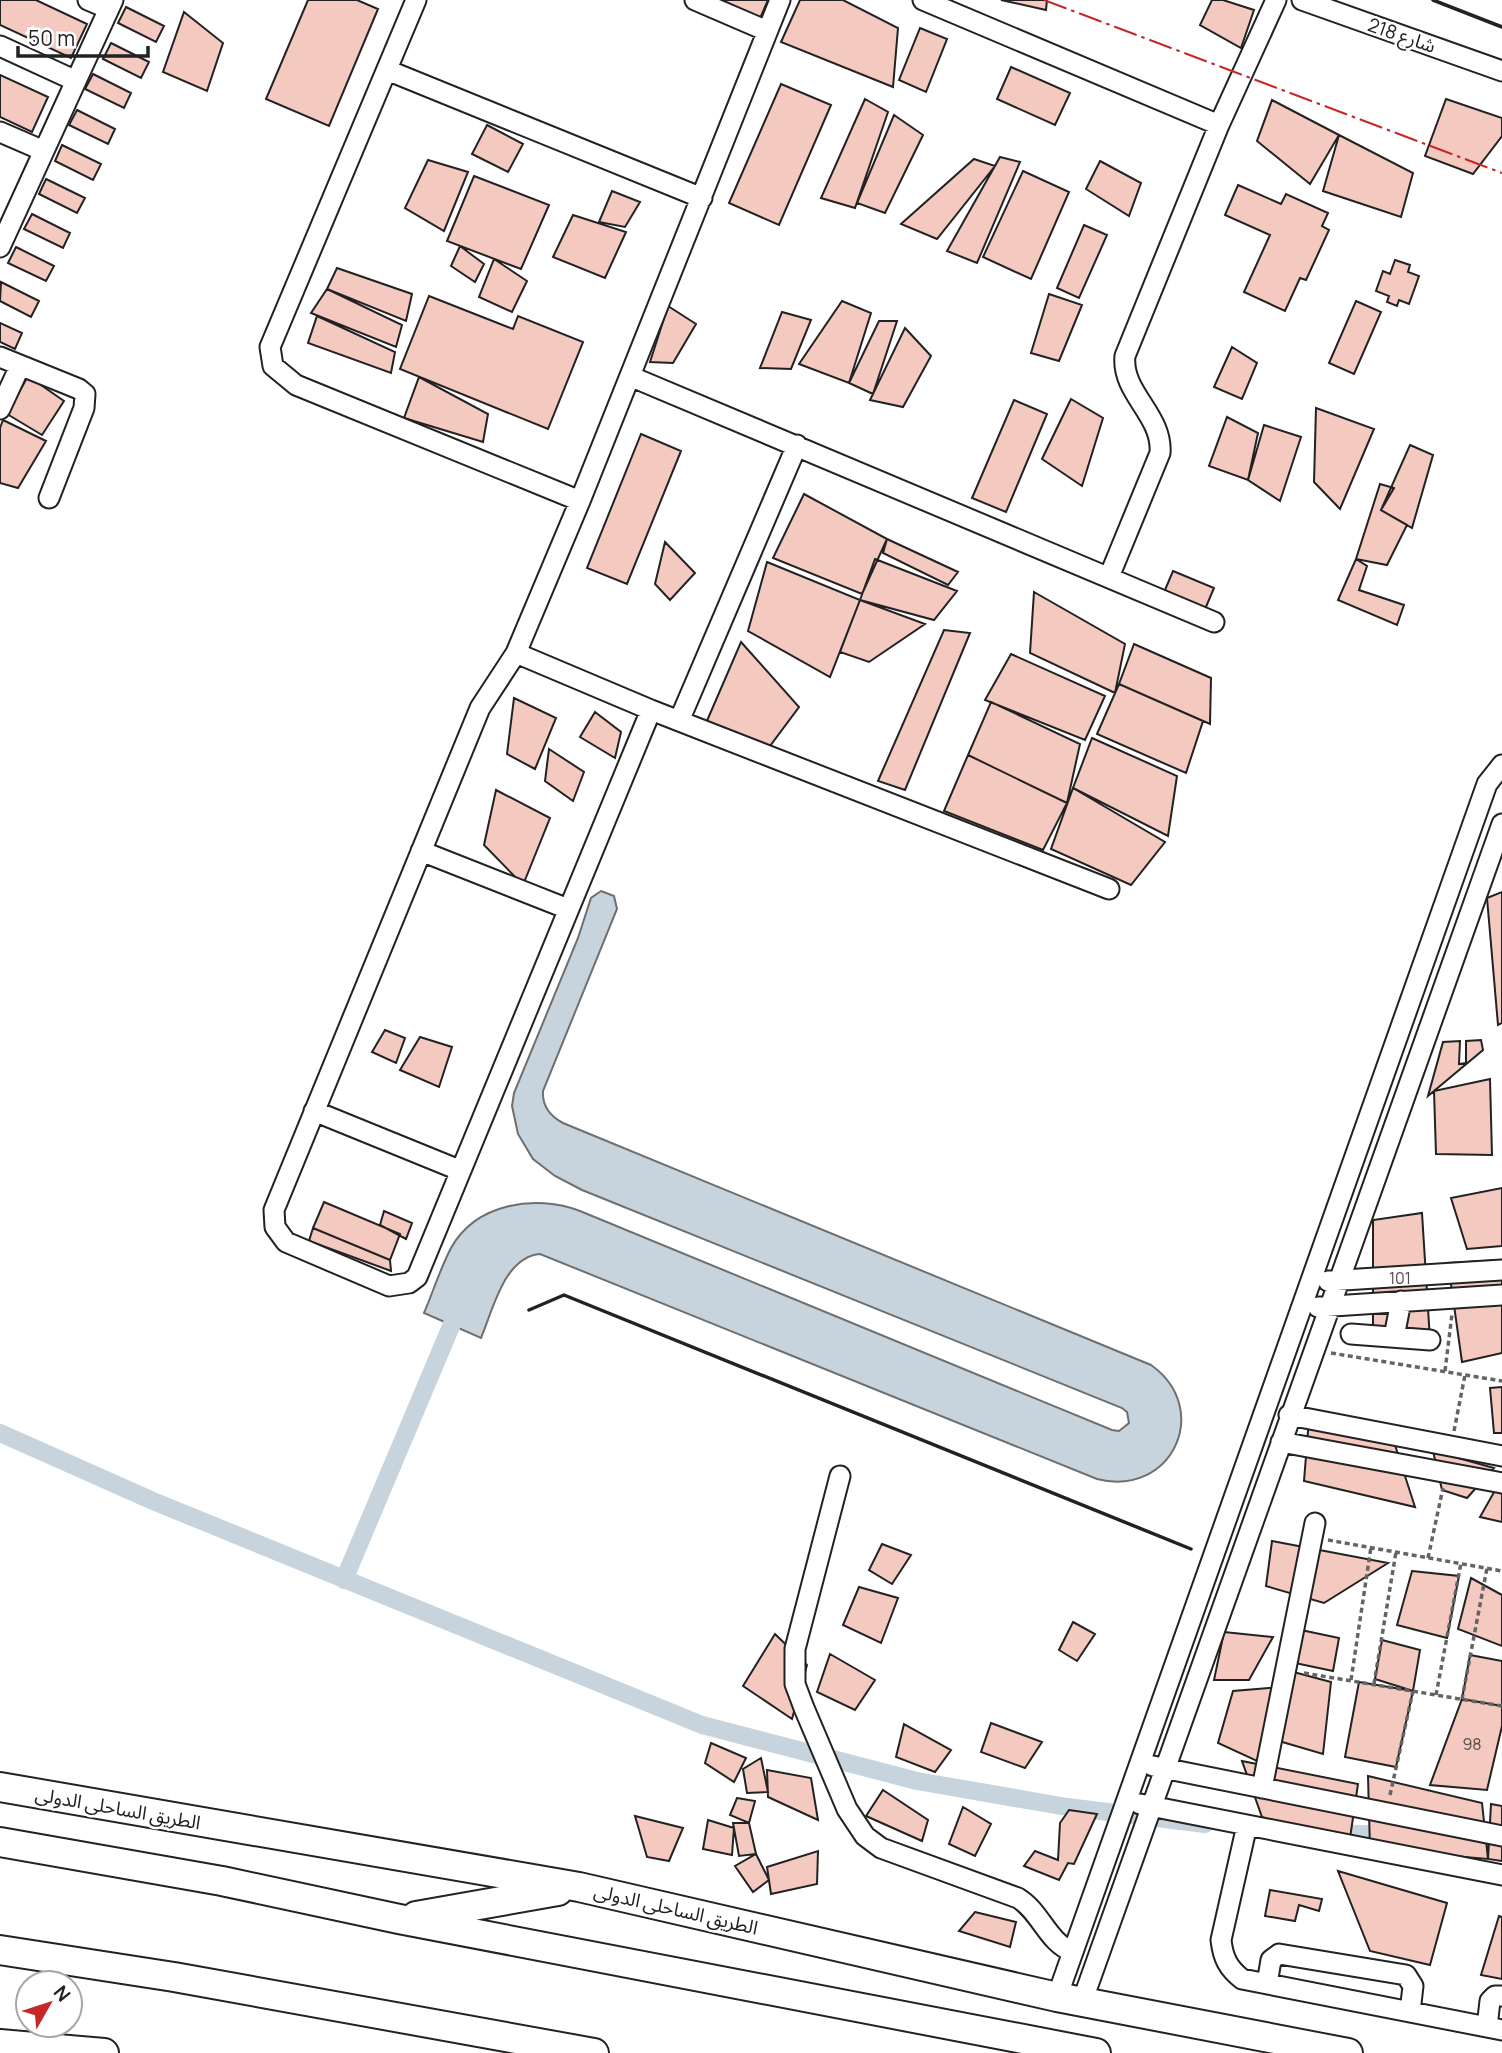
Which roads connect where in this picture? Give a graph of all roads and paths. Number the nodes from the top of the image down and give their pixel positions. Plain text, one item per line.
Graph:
1 (88, 0) edge
2 (416, 0) edge
3 (695, 0) edge
4 (780, 0) edge
5 (923, 0) edge
6 (1276, 0) edge
7 (1302, 0) edge
8 (111, 5) edge
9 (767, 31) junction
10 (0, 46) edge
11 (387, 70) junction
12 (1502, 71) edge
13 (76, 81) junction
14 (1219, 125) junction
15 (0, 132) edge
16 (44, 151) junction
17 (702, 198) junction
18 (0, 247) edge
19 (0, 357) edge
20 (20, 366) junction
21 (632, 377) junction
22 (0, 409) edge
23 (797, 445) junction
24 (49, 498) dead end
25 (580, 501) junction
26 (1108, 577) junction
27 (1214, 622) dead end
28 (516, 653) junction
29 (651, 710) junction
30 (679, 721) junction
31 (1502, 765) edge
32 (1502, 824) edge
33 (421, 851) junction
34 (1109, 889) dead end
35 (568, 909) junction
36 (314, 1111) junction
37 (459, 1170) junction
38 (1502, 1270) edge
39 (1338, 1280) junction
40 (1309, 1282) junction
41 (1502, 1295) edge
42 (1454, 1298) junction
43 (1401, 1301) junction
44 (1329, 1306) junction
45 (1300, 1308) junction
46 (1394, 1337) junction
47 (1343, 1338) joint
48 (1430, 1340) dead end
49 (1330, 1352) junction
50 (1326, 1365) dead end
51 (1446, 1371) junction
52 (1465, 1375) junction
53 (1502, 1381) edge
54 (1289, 1415) junction
55 (1441, 1431) dead end
56 (1454, 1434) junction
57 (1466, 1436) dead end
58 (1280, 1442) junction
59 (1502, 1456) edge
60 (1446, 1472) junction
61 (840, 1476) dead end
62 (1502, 1483) edge
63 (1314, 1530) joint
64 (1371, 1547) junction
65 (1396, 1552) junction
66 (1428, 1558) junction
67 (1461, 1563) junction
68 (1487, 1568) junction
69 (1502, 1571) edge
70 (1286, 1670) junction
71 (1350, 1681) junction
72 (1374, 1685) junction
73 (1413, 1691) junction
74 (1436, 1695) junction
75 (1462, 1699) junction
76 (1502, 1706) edge
77 (1140, 1763) junction
78 (1165, 1768) junction
79 (0, 1787) edge
80 (1262, 1788) junction
81 (1126, 1801) junction
82 (1152, 1806) junction
83 (1386, 1813) junction
84 (1247, 1825) junction
85 (1502, 1836) edge
86 (7, 1844) edge
87 (1502, 1875) edge
88 (579, 1887) junction
89 (399, 1919) junction
90 (0, 1950) edge
91 (1073, 1952) junction
92 (1267, 1984) junction
93 (1502, 1996) edge
94 (1070, 2000) junction
95 (1410, 2012) junction
96 (1494, 2029) edge
97 (0, 2044) edge
98 (104, 2053) edge
99 (594, 2053) edge
100 (1096, 2053) edge
101 (1348, 2053) edge

1 - 8 street
2 - 11 street
3 - 9 street
4 - 9 street
5 - 14 street
6 - 14 street
7 - 12 street, شارع 218
8 - 13 street
9 - 17 street
10 - 13 street
11 - 17 street
11 - 25 street
13 - 16 street
14 - 26 street
15 - 16 street
16 - 18 street
17 - 21 street
19 - 20 street
20 - 22 street
20 - 24 street
21 - 23 street
21 - 25 street
23 - 26 street
23 - 30 street
25 - 28 street
26 - 27 street
28 - 29 street
28 - 33 street
29 - 30 street
29 - 35 street
30 - 34 street
31 - 40 street
32 - 39 street
33 - 35 street
33 - 36 street
35 - 37 street
36 - 37 street
36 - 37 street
38 - 39 street
39 - 40 street
39 - 44 street
40 - 45 street
41 - 42 street
42 - 43 street
42 - 51 path
43 - 44 street
43 - 46 street
44 - 45 street
44 - 54 street
45 - 77 street
46 - 47 street
46 - 48 street
47 - 49 path
49 - 50 path
49 - 51 path
51 - 52 path
52 - 53 path
52 - 56 path
54 - 58 street
54 - 59 street
55 - 56 path
56 - 57 path
58 - 60 street
58 - 78 street
60 - 62 street
60 - 66 path
61 - 91 street
63 - 64 path
63 - 70 street
64 - 65 path
64 - 71 path
65 - 66 path
65 - 72 path
66 - 67 path
67 - 68 path
67 - 74 path
68 - 69 path
68 - 75 path
70 - 71 path
70 - 80 street
71 - 72 path
72 - 73 path
73 - 74 path
73 - 83 path
74 - 75 path
75 - 76 path
77 - 78 street
77 - 81 street
78 - 80 street
78 - 82 street
79 - 88 highway, الطريق الساحلى الدولى
80 - 83 street
81 - 82 street
81 - 91 street
82 - 84 street
82 - 94 street
83 - 85 street
84 - 87 street
84 - 92 street
86 - 89 highway
88 - 89 highway
88 - 94 highway, الطريق الساحلى الدولى
89 - 100 highway
90 - 99 highway
91 - 94 street
92 - 95 street
92 - 95 street
93 - 96 street
94 - 101 highway, الطريق الساحلى الدولى
95 - 96 street
97 - 98 highway

